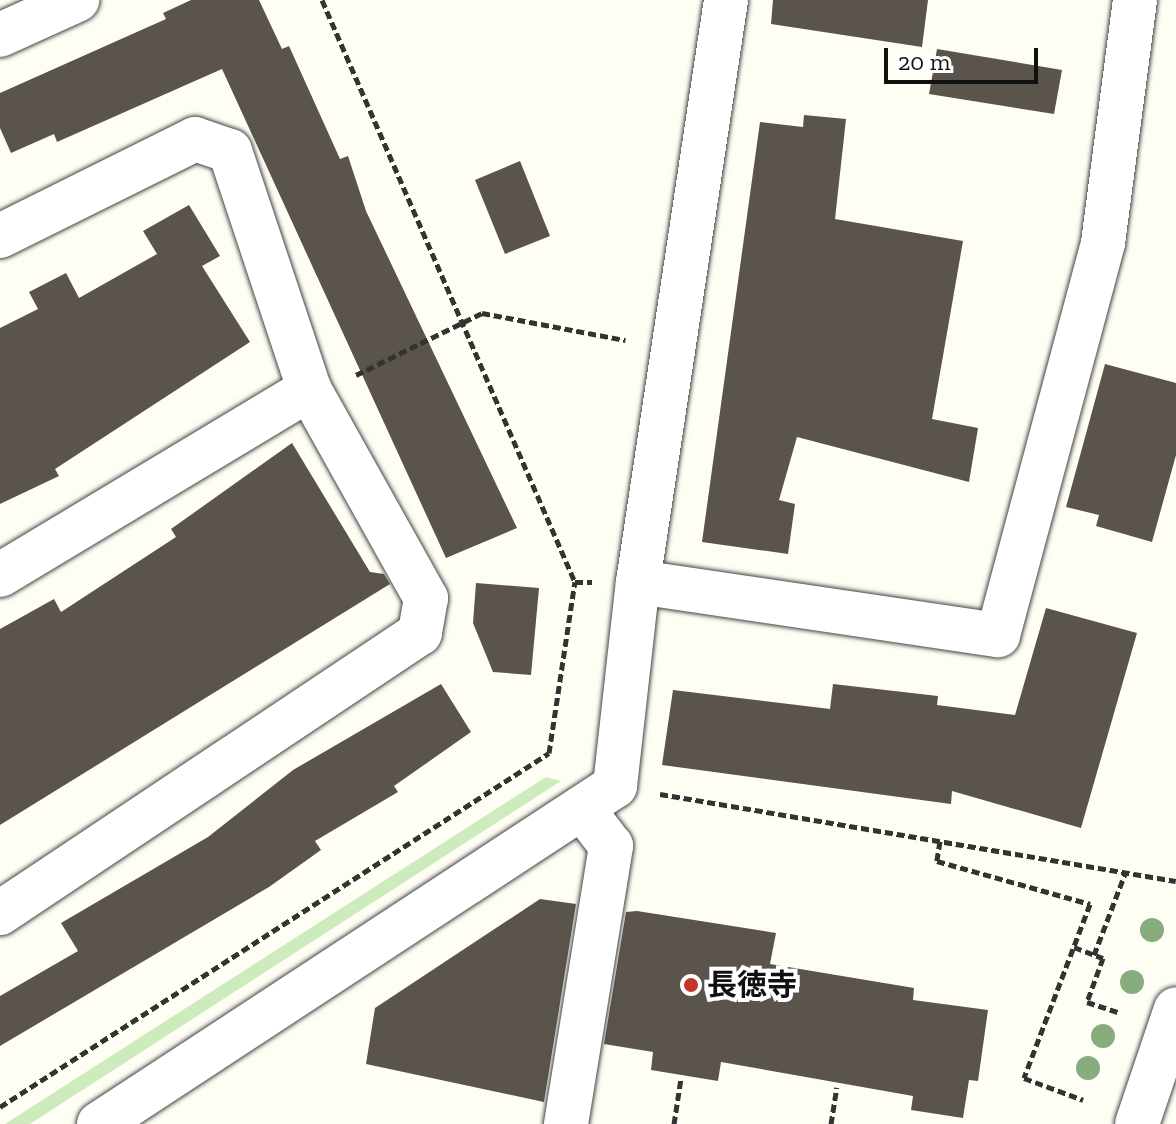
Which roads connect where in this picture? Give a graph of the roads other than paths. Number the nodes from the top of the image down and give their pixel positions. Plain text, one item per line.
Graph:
1 (77, 0) edge
2 (726, 0) edge
3 (1135, 0) edge
4 (0, 35) edge
5 (0, 236) edge
6 (309, 389) junction
7 (0, 575) edge
8 (638, 582) junction
9 (599, 797) junction
10 (0, 913) edge
11 (1176, 1009) edge
12 (99, 1124) edge
13 (566, 1124) edge
14 (1137, 1124) edge

1 - 4 street
2 - 8 street
3 - 8 street
5 - 6 street
6 - 7 street
6 - 10 street
8 - 9 street
9 - 12 street
9 - 13 street
11 - 14 street

